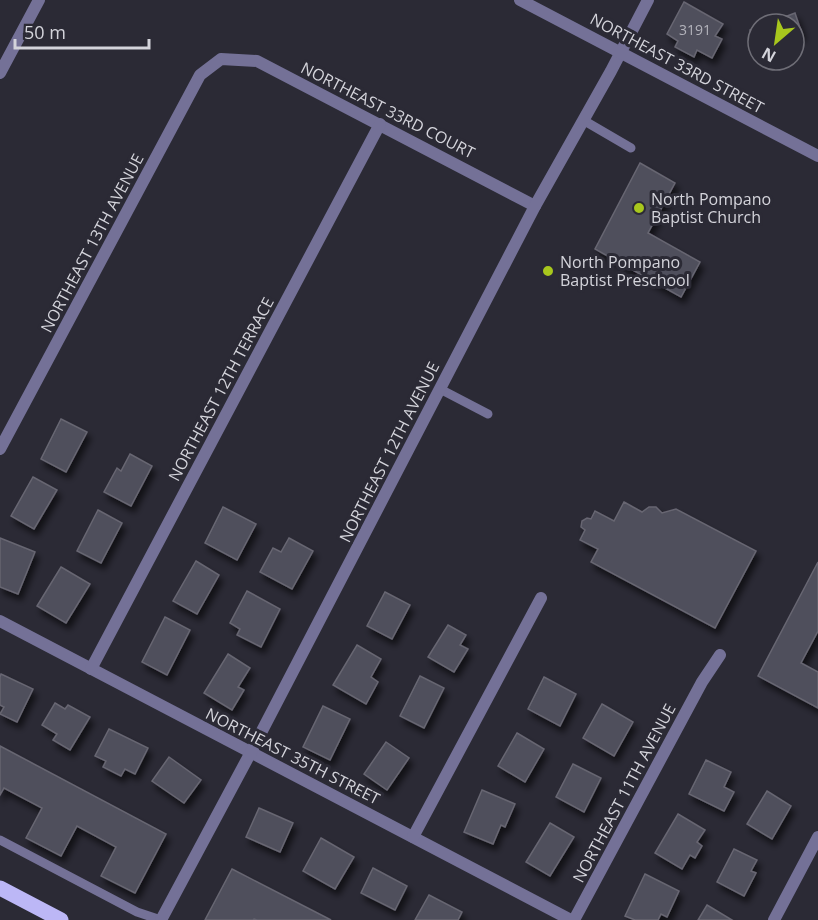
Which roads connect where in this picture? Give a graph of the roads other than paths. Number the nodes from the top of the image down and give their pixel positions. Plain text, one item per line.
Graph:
1 (39, 0) edge
2 (520, 0) edge
3 (648, 0) edge
4 (621, 53) junction
5 (221, 58) joint
6 (0, 73) edge
7 (583, 120) junction
8 (380, 124) junction
9 (631, 148) dead end
10 (818, 156) edge
11 (535, 206) junction
12 (440, 389) junction
13 (488, 414) dead end
14 (0, 449) edge
15 (541, 598) dead end
16 (0, 621) edge
17 (720, 655) dead end
18 (91, 669) junction
19 (251, 752) junction
20 (413, 837) junction
21 (818, 837) edge
22 (0, 840) edge
23 (0, 888) edge
24 (61, 920) edge
25 (161, 920) edge
26 (572, 920) edge
27 (774, 920) edge

1 - 6 street
2 - 4 street, NORTHEAST 33RD STREET
3 - 4 street, NORTHEAST 12TH AVENUE
4 - 7 street, NORTHEAST 12TH AVENUE
4 - 10 street, NORTHEAST 33RD STREET
5 - 8 street, NORTHEAST 33RD COURT
5 - 14 street, NORTHEAST 13TH AVENUE
7 - 9 lane
7 - 11 street, NORTHEAST 12TH AVENUE
8 - 11 street, NORTHEAST 33RD COURT
8 - 18 street, NORTHEAST 12TH TERRACE
11 - 12 street, NORTHEAST 12TH AVENUE
12 - 13 lane
12 - 19 street, NORTHEAST 12TH AVENUE
15 - 20 street
16 - 18 street, NORTHEAST 35TH STREET
17 - 26 street, NORTHEAST 11TH AVENUE
18 - 19 street, NORTHEAST 35TH STREET
19 - 20 street, NORTHEAST 35TH STREET
19 - 25 street, NORTHEAST 12TH AVENUE
20 - 26 street, NORTHEAST 35TH STREET
21 - 27 street
22 - 25 lane
23 - 24 main road

